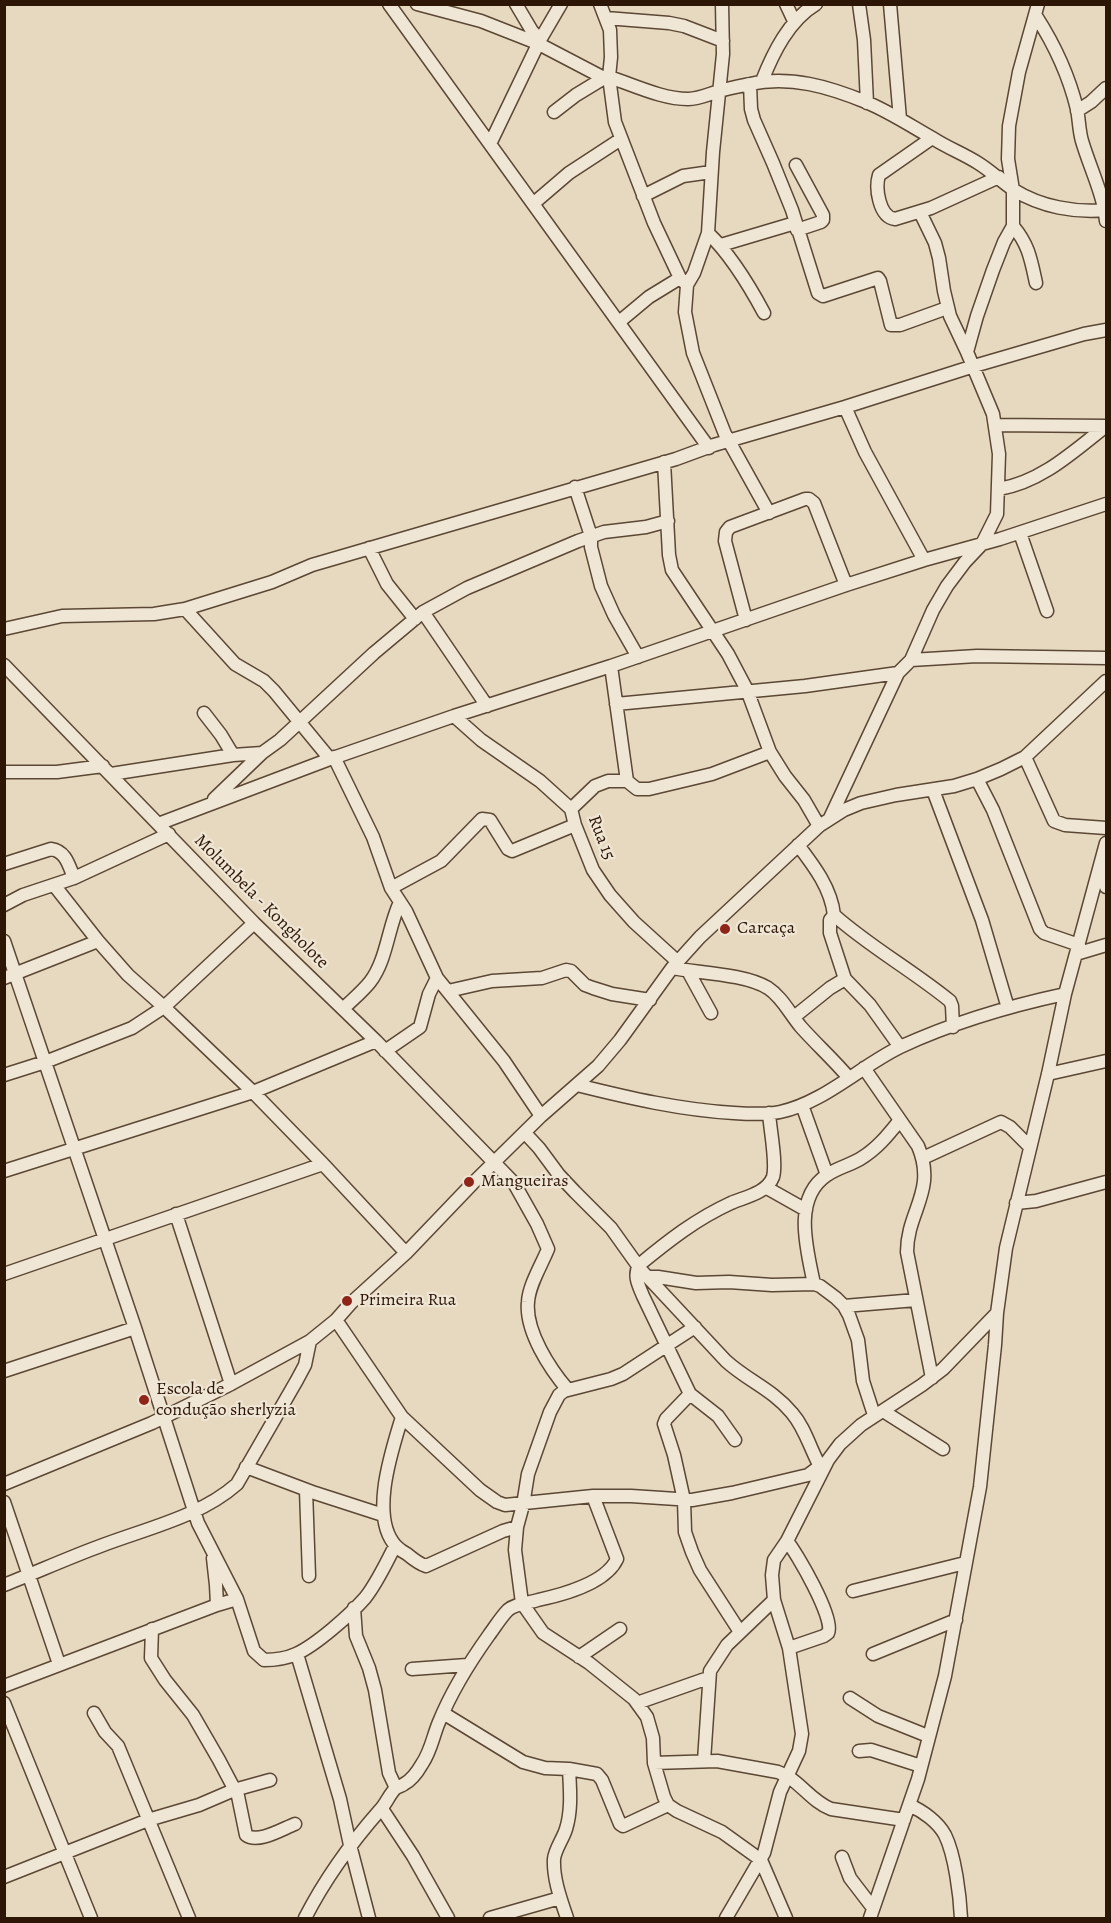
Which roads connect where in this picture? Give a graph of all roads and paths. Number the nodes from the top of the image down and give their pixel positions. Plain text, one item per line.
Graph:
1 (389, 4) edge
2 (417, 4) edge
3 (516, 4) edge
4 (561, 4) edge
5 (600, 4) edge
6 (786, 4) edge
7 (816, 4) edge
8 (859, 4) edge
9 (890, 4) edge
10 (723, 5) edge
11 (1037, 10) edge
12 (606, 18) junction
13 (794, 21) junction
14 (723, 41) junction
15 (539, 42) junction
16 (607, 77) junction
17 (756, 83) junction
18 (1107, 88) edge
19 (718, 91) junction
20 (867, 103) junction
21 (1077, 111) junction
22 (554, 112) dead end
23 (900, 119) junction
24 (932, 138) junction
25 (621, 139) junction
26 (490, 144) junction
27 (796, 165) dead end
28 (711, 172) junction
29 (999, 177) junction
30 (1013, 190) junction
31 (643, 196) junction
32 (534, 204) junction
33 (920, 212) junction
34 (1106, 214) edge
35 (796, 226) junction
36 (1013, 226) junction
37 (708, 233) junction
38 (721, 245) junction
39 (683, 282) junction
40 (1036, 283) dead end
41 (947, 308) junction
42 (764, 313) dead end
43 (619, 322) junction
44 (1107, 330) edge
45 (967, 352) junction
46 (974, 366) junction
47 (845, 407) junction
48 (995, 425) junction
49 (1106, 426) edge
50 (730, 441) junction
51 (709, 448) junction
52 (664, 462) junction
53 (575, 487) junction
54 (999, 489) junction
55 (1107, 504) edge
56 (769, 513) junction
57 (668, 522) junction
58 (1020, 533) junction
59 (591, 536) junction
60 (982, 544) junction
61 (369, 548) junction
62 (924, 560) junction
63 (846, 585) junction
64 (185, 609) junction
65 (1047, 611) dead end
66 (419, 616) junction
67 (746, 620) junction
68 (4, 629) edge
69 (715, 632) junction
70 (638, 657) junction
71 (1107, 658) edge
72 (911, 660) junction
73 (4, 665) edge
74 (611, 666) junction
75 (898, 673) junction
76 (1107, 681) edge
77 (747, 690) junction
78 (616, 704) junction
79 (487, 706) junction
80 (204, 713) dead end
81 (454, 716) junction
82 (299, 722) junction
83 (262, 753) junction
84 (770, 753) junction
85 (233, 755) junction
86 (1025, 757) junction
87 (332, 758) junction
88 (107, 770) junction
89 (4, 772) edge
90 (977, 779) junction
91 (627, 781) junction
92 (933, 790) junction
93 (208, 804) junction
94 (572, 809) junction
95 (830, 819) junction
96 (158, 824) junction
97 (575, 825) junction
98 (819, 826) junction
99 (1107, 828) edge
100 (169, 834) junction
101 (1107, 843) edge
102 (798, 845) junction
103 (4, 864) edge
104 (1100, 869) junction
105 (74, 878) junction
106 (54, 885) junction
107 (1107, 887) edge
108 (391, 888) junction
109 (400, 902) junction
110 (4, 905) edge
111 (834, 915) junction
112 (254, 923) junction
113 (98, 940) junction
114 (4, 941) edge
115 (1107, 945) edge
116 (1077, 950) junction
117 (675, 965) junction
118 (688, 970) junction
119 (10, 976) edge
120 (437, 978) junction
121 (845, 980) junction
122 (448, 991) junction
123 (1065, 994) junction
124 (650, 1000) junction
125 (164, 1007) junction
126 (1008, 1008) junction
127 (343, 1009) junction
128 (711, 1013) dead end
129 (794, 1017) junction
130 (952, 1027) junction
131 (376, 1041) junction
132 (900, 1047) junction
133 (385, 1051) junction
134 (1107, 1061) edge
135 (45, 1062) junction
136 (864, 1068) junction
137 (1048, 1074) junction
138 (4, 1075) edge
139 (849, 1078) junction
140 (578, 1085) junction
141 (253, 1092) junction
142 (802, 1105) junction
143 (769, 1113) junction
144 (541, 1116) junction
145 (900, 1120) junction
146 (525, 1132) junction
147 (74, 1148) junction
148 (1030, 1148) junction
149 (923, 1158) junction
150 (494, 1162) junction
151 (323, 1164) junction
152 (4, 1171) edge
153 (827, 1175) junction
154 (1107, 1182) edge
155 (766, 1188) junction
156 (1016, 1203) junction
157 (806, 1210) junction
158 (176, 1214) junction
159 (105, 1238) junction
160 (406, 1253) junction
161 (639, 1265) junction
162 (4, 1274) edge
163 (648, 1277) junction
164 (814, 1284) junction
165 (916, 1300) junction
166 (844, 1306) junction
167 (997, 1313) junction
168 (336, 1320) junction
169 (695, 1327) junction
170 (135, 1328) junction
171 (310, 1341) junction
172 (667, 1347) junction
173 (4, 1371) edge
174 (932, 1378) junction
175 (231, 1384) junction
176 (568, 1390) junction
177 (690, 1394) junction
178 (879, 1413) junction
179 (402, 1417) junction
180 (158, 1421) junction
181 (735, 1440) dead end
182 (943, 1449) dead end
183 (246, 1467) junction
184 (821, 1468) junction
185 (4, 1484) edge
186 (306, 1490) junction
187 (593, 1496) junction
188 (684, 1500) junction
189 (4, 1502) edge
190 (524, 1505) junction
191 (194, 1511) junction
192 (383, 1515) junction
193 (517, 1527) junction
194 (787, 1541) junction
195 (395, 1545) junction
196 (212, 1551) junction
197 (965, 1563) junction
198 (29, 1575) junction
199 (309, 1576) dead end
200 (4, 1585) edge
201 (853, 1592) dead end
202 (237, 1599) junction
203 (774, 1600) junction
204 (522, 1603) junction
205 (216, 1605) junction
206 (354, 1608) junction
207 (956, 1620) junction
208 (152, 1629) junction
209 (620, 1629) dead end
210 (740, 1632) junction
211 (789, 1648) junction
212 (297, 1654) junction
213 (873, 1654) dead end
214 (579, 1657) junction
215 (59, 1664) junction
216 (467, 1665) junction
217 (412, 1668) dead end
218 (708, 1678) junction
219 (4, 1686) edge
220 (850, 1698) dead end
221 (638, 1702) junction
222 (4, 1703) edge
223 (94, 1713) dead end
224 (443, 1713) junction
225 (928, 1737) junction
226 (859, 1751) dead end
227 (704, 1761) junction
228 (654, 1763) junction
229 (921, 1766) junction
230 (569, 1769) junction
231 (788, 1775) junction
232 (270, 1780) dead end
233 (396, 1788) junction
234 (234, 1790) junction
235 (668, 1804) junction
236 (909, 1805) junction
237 (382, 1809) junction
238 (148, 1820) junction
239 (904, 1820) junction
240 (295, 1824) dead end
241 (350, 1845) junction
242 (64, 1853) junction
243 (842, 1857) dead end
244 (761, 1860) junction
245 (4, 1877) edge
246 (560, 1898) junction
247 (872, 1913) edge
248 (91, 1918) edge
249 (189, 1918) edge
250 (305, 1918) edge
251 (369, 1918) edge
252 (448, 1918) edge
253 (490, 1918) edge
254 (567, 1918) edge
255 (726, 1918) edge
256 (786, 1918) edge
257 (961, 1918) edge

1 - 26 street
2 - 15 street
3 - 15 street
4 - 15 street
5 - 12 street
6 - 13 street
7 - 13 street
8 - 20 street
9 - 23 street
10 - 14 street
11 - 21 street
11 - 30 street
12 - 14 street
12 - 16 street
13 - 17 street
14 - 19 street
15 - 16 street
15 - 26 street
16 - 19 street
16 - 22 street
16 - 25 street
17 - 19 street
17 - 20 street
17 - 35 street
18 - 21 street
19 - 28 street
20 - 23 street
21 - 34 street
23 - 24 street
24 - 29 street
24 - 33 street
25 - 31 street
25 - 32 street
26 - 32 street
27 - 35 street
28 - 31 street
28 - 37 street
29 - 30 street
29 - 33 street
30 - 34 street
30 - 36 street
31 - 39 street
32 - 43 street
33 - 41 street
35 - 38 street
35 - 41 street
36 - 40 street
36 - 45 street
37 - 38 street
37 - 39 street
38 - 42 street
39 - 43 street
39 - 50 street
41 - 45 street
43 - 51 street
44 - 46 street
45 - 46 street
46 - 47 street
46 - 48 street
47 - 50 street
47 - 62 street
48 - 49 street
48 - 54 street
49 - 54 street
50 - 51 street
50 - 56 street
51 - 52 street
52 - 53 street
52 - 57 street
53 - 59 street
53 - 61 street
54 - 60 street
55 - 58 street
56 - 63 street
56 - 67 street
57 - 59 street
57 - 69 street
58 - 60 street
58 - 65 street
59 - 66 street
59 - 70 street
60 - 62 street
60 - 72 street
61 - 64 street
61 - 66 street
62 - 63 street
63 - 67 street
64 - 68 street
64 - 82 street
66 - 79 street
66 - 82 street
67 - 69 street
69 - 70 street
69 - 77 street
70 - 74 street
71 - 72 street
72 - 75 street
73 - 88 street, Molumbela - Kongholote
74 - 78 street
74 - 79 street
75 - 77 street
75 - 95 street
76 - 86 street
77 - 78 street
77 - 84 street
78 - 91 street
79 - 81 street
80 - 85 street
81 - 87 street
81 - 94 street, Rua 15
82 - 83 street
82 - 87 street
83 - 85 street
83 - 93 street
84 - 91 street
84 - 98 street
85 - 88 street
86 - 90 street
86 - 99 street
87 - 93 street
87 - 108 street
88 - 89 street
88 - 96 street, Molumbela - Kongholote
90 - 92 street
90 - 116 street
91 - 94 street
92 - 95 street
92 - 126 street
93 - 96 street
94 - 97 street, Rua 15
95 - 98 street
96 - 100 street, Molumbela - Kongholote
97 - 108 street
97 - 117 street, Rua 15
98 - 102 street
100 - 105 street
100 - 112 street, Molumbela - Kongholote
101 - 104 street
102 - 111 street
102 - 117 street
103 - 105 street
104 - 107 street
104 - 116 street
105 - 106 street
106 - 110 street
106 - 113 street
108 - 109 street
109 - 120 street
109 - 127 street
111 - 121 street
111 - 130 street
112 - 125 street
112 - 127 street, Molumbela - Kongholote
113 - 119 street
113 - 125 street
114 - 119 street
115 - 116 street
116 - 123 street
117 - 118 street
117 - 124 street
118 - 128 street
118 - 129 street
119 - 135 street
120 - 122 street
120 - 133 street
121 - 129 street
121 - 132 street
122 - 124 street
122 - 144 street
123 - 126 street
123 - 137 street
124 - 140 street
125 - 135 street
125 - 141 street
126 - 130 street
127 - 131 street, Molumbela - Kongholote
129 - 139 street
130 - 132 street
131 - 133 street, Molumbela - Kongholote
131 - 141 street
132 - 136 street
133 - 150 street, Molumbela - Kongholote
134 - 137 street
135 - 138 street
135 - 147 street
136 - 139 street
136 - 145 street
137 - 148 street
139 - 142 street
140 - 143 street
140 - 144 street
141 - 147 street
141 - 151 street
142 - 143 street
142 - 153 street
143 - 155 street
144 - 146 street
145 - 149 street
145 - 153 street
146 - 150 street
146 - 161 street
147 - 152 street
147 - 159 street
148 - 149 street
148 - 156 street
149 - 165 street
150 - 160 street
150 - 176 street, Molumbela - Kongholote
151 - 158 street
151 - 160 street
153 - 157 street
154 - 156 street
155 - 157 street
155 - 161 street
156 - 167 street
157 - 164 street
158 - 159 street
158 - 175 street
159 - 162 street
159 - 170 street
160 - 168 street
161 - 163 street
161 - 172 street
163 - 164 street
163 - 169 street
164 - 166 street
165 - 166 street
165 - 174 street
166 - 178 street
167 - 174 street
167 - 197 street
168 - 171 street
168 - 179 street
169 - 172 street
169 - 184 street
170 - 173 street
170 - 180 street
171 - 175 street
171 - 183 street
172 - 176 street
172 - 177 street
174 - 178 street
175 - 180 street
176 - 190 street
177 - 181 street
177 - 188 street
178 - 182 street
178 - 184 street
179 - 190 street
179 - 192 street
180 - 185 street
180 - 191 street
183 - 186 street
183 - 191 street
184 - 188 street
184 - 194 street
186 - 192 street
186 - 199 street
187 - 188 street
187 - 190 street
187 - 204 street
188 - 210 street
189 - 198 street
190 - 193 street
191 - 196 street
191 - 198 street
192 - 195 street
193 - 195 street
193 - 204 street
194 - 203 street
194 - 211 street
195 - 206 street
196 - 202 street
196 - 205 street
197 - 201 street
197 - 207 street
198 - 200 street
198 - 215 street
202 - 205 street
202 - 212 street
203 - 210 street
203 - 211 street
204 - 214 street
204 - 216 street
205 - 208 street
206 - 212 street
206 - 233 street
207 - 213 street
207 - 225 street
208 - 215 street
208 - 234 street
209 - 214 street
210 - 218 street
211 - 231 street
212 - 241 street
214 - 221 street
215 - 219 street
216 - 217 street
216 - 224 street
218 - 221 street
218 - 227 street
220 - 225 street
221 - 228 street
222 - 242 street
223 - 238 street
224 - 230 street
224 - 233 street
225 - 229 street
226 - 229 street
227 - 228 street
227 - 231 street
228 - 235 street
229 - 236 street
230 - 235 street
230 - 246 street
231 - 239 street
231 - 244 street
232 - 234 street
233 - 237 street
234 - 238 street
234 - 240 street
235 - 244 street
236 - 239 street
236 - 257 street
237 - 241 street
237 - 252 street
238 - 242 street
238 - 249 street
239 - 247 street
241 - 250 street
241 - 251 street
242 - 245 street
242 - 248 street
243 - 247 street
244 - 255 street
244 - 256 street
246 - 253 street
246 - 254 street

